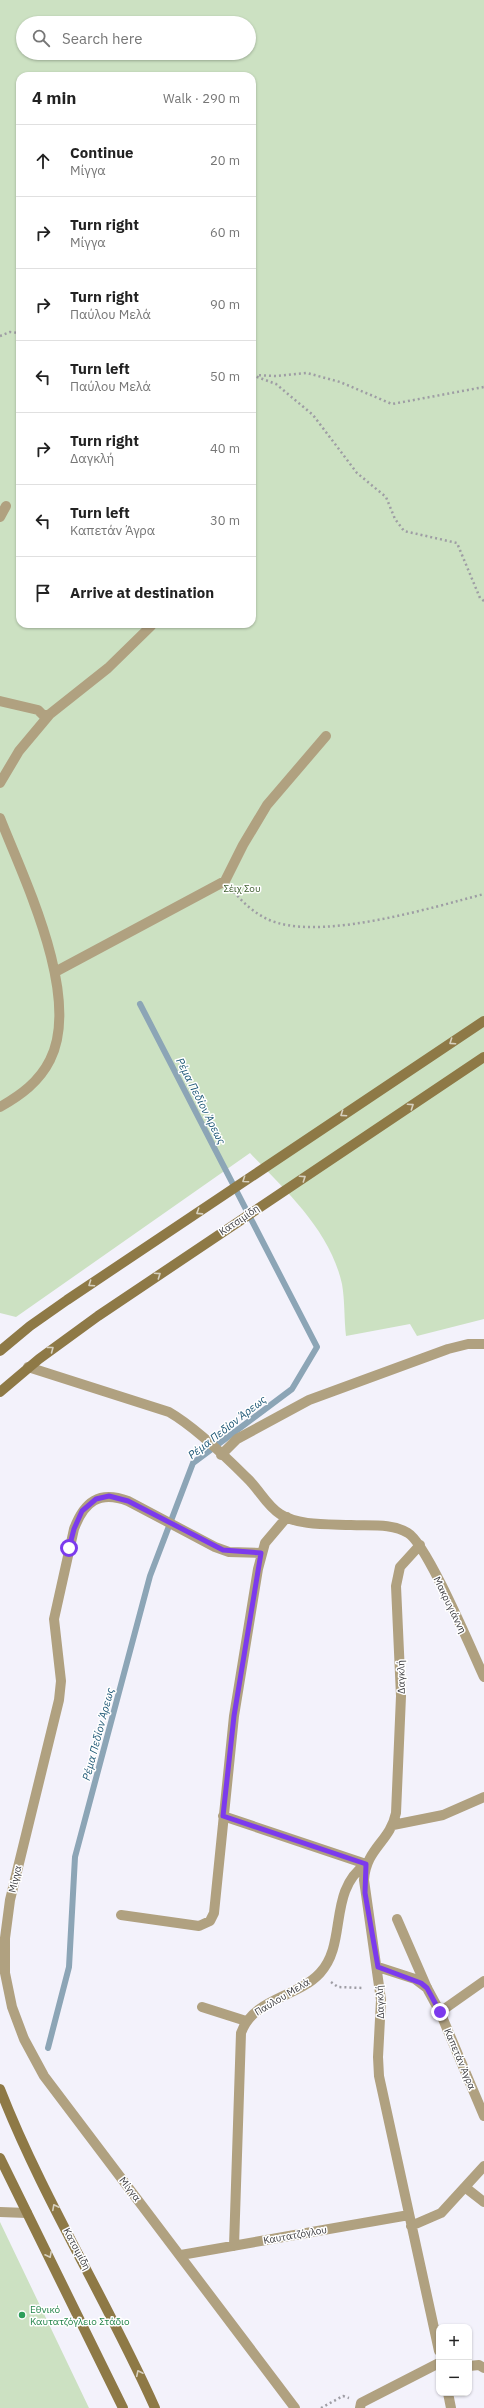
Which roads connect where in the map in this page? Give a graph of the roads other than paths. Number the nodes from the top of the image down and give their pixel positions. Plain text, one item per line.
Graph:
1 (6, 506) dead end
2 (0, 517) edge
3 (149, 628) edge
4 (0, 701) edge
5 (50, 714) junction
6 (326, 736) dead end
7 (0, 782) edge
8 (0, 818) edge
9 (55, 972) junction
10 (484, 1021) edge
11 (484, 1057) edge
12 (0, 1107) edge
13 (484, 1344) edge
14 (0, 1351) edge
15 (28, 1367) junction
16 (0, 1392) edge
17 (215, 1450) junction
18 (287, 1517) junction
19 (420, 1545) junction
20 (261, 1553) junction
21 (484, 1677) edge
22 (484, 1797) edge
23 (223, 1816) junction
24 (393, 1825) junction
25 (366, 1864) junction
26 (121, 1915) dead end
27 (397, 1919) dead end
28 (378, 1967) junction
29 (484, 1981) edge
30 (427, 1988) junction
31 (202, 2007) dead end
32 (440, 2012) junction
33 (246, 2021) junction
34 (0, 2089) edge
35 (484, 2116) edge
36 (0, 2158) edge
37 (484, 2166) edge
38 (466, 2188) junction
39 (484, 2202) edge
40 (0, 2212) edge
41 (27, 2213) junction
42 (409, 2215) junction
43 (411, 2226) junction
44 (234, 2246) junction
45 (181, 2255) junction
46 (436, 2338) edge
47 (436, 2366) edge
48 (472, 2366) edge
49 (484, 2368) edge
50 (449, 2396) edge
51 (123, 2408) edge
52 (156, 2408) edge
53 (295, 2408) edge
54 (360, 2408) edge
55 (451, 2408) edge

1 - 2 street
3 - 5 street
4 - 5 street
5 - 7 street
6 - 9 street
8 - 9 street
9 - 12 street
10 -> 14 main road
15 -> 11 main road, Κατσιμίδη
13 - 17 street
15 - 16 main road, Κατσιμίδη
15 - 17 street
17 - 18 street
18 - 19 street, Μακρυγιάννη
18 - 20 street
19 - 21 street, Μακρυγιάννη
19 - 24 street, Δαγκλή
20 - 23 street
20 - 45 street, Μίγγα
22 - 24 street
23 - 25 street
23 - 26 street
24 - 25 street, Δαγκλή
25 - 28 street, Δαγκλή
25 - 33 street, Παύλου Μελά
27 - 30 street
28 - 30 street, Καπετάν Άγρα
28 - 42 street, Δαγκλή
29 - 32 street
30 - 32 street, Καπετάν Άγρα
31 - 33 street
32 - 35 street, Καπετάν Άγρα
33 - 44 street, Παύλου Μελά
52 -> 34 main road, Κατσιμίδη
36 - 41 main road
37 - 38 street
38 - 39 street
38 - 43 street
40 - 41 street
41 -> 51 main road
42 - 43 street, Δαγκλή
42 - 44 street, Καυτατζόγλου
43 - 46 street, Δαγκλή
44 - 45 street, Καυτατζόγλου
45 - 53 street, Μίγγα
47 - 54 street
48 - 49 street
50 - 55 street

